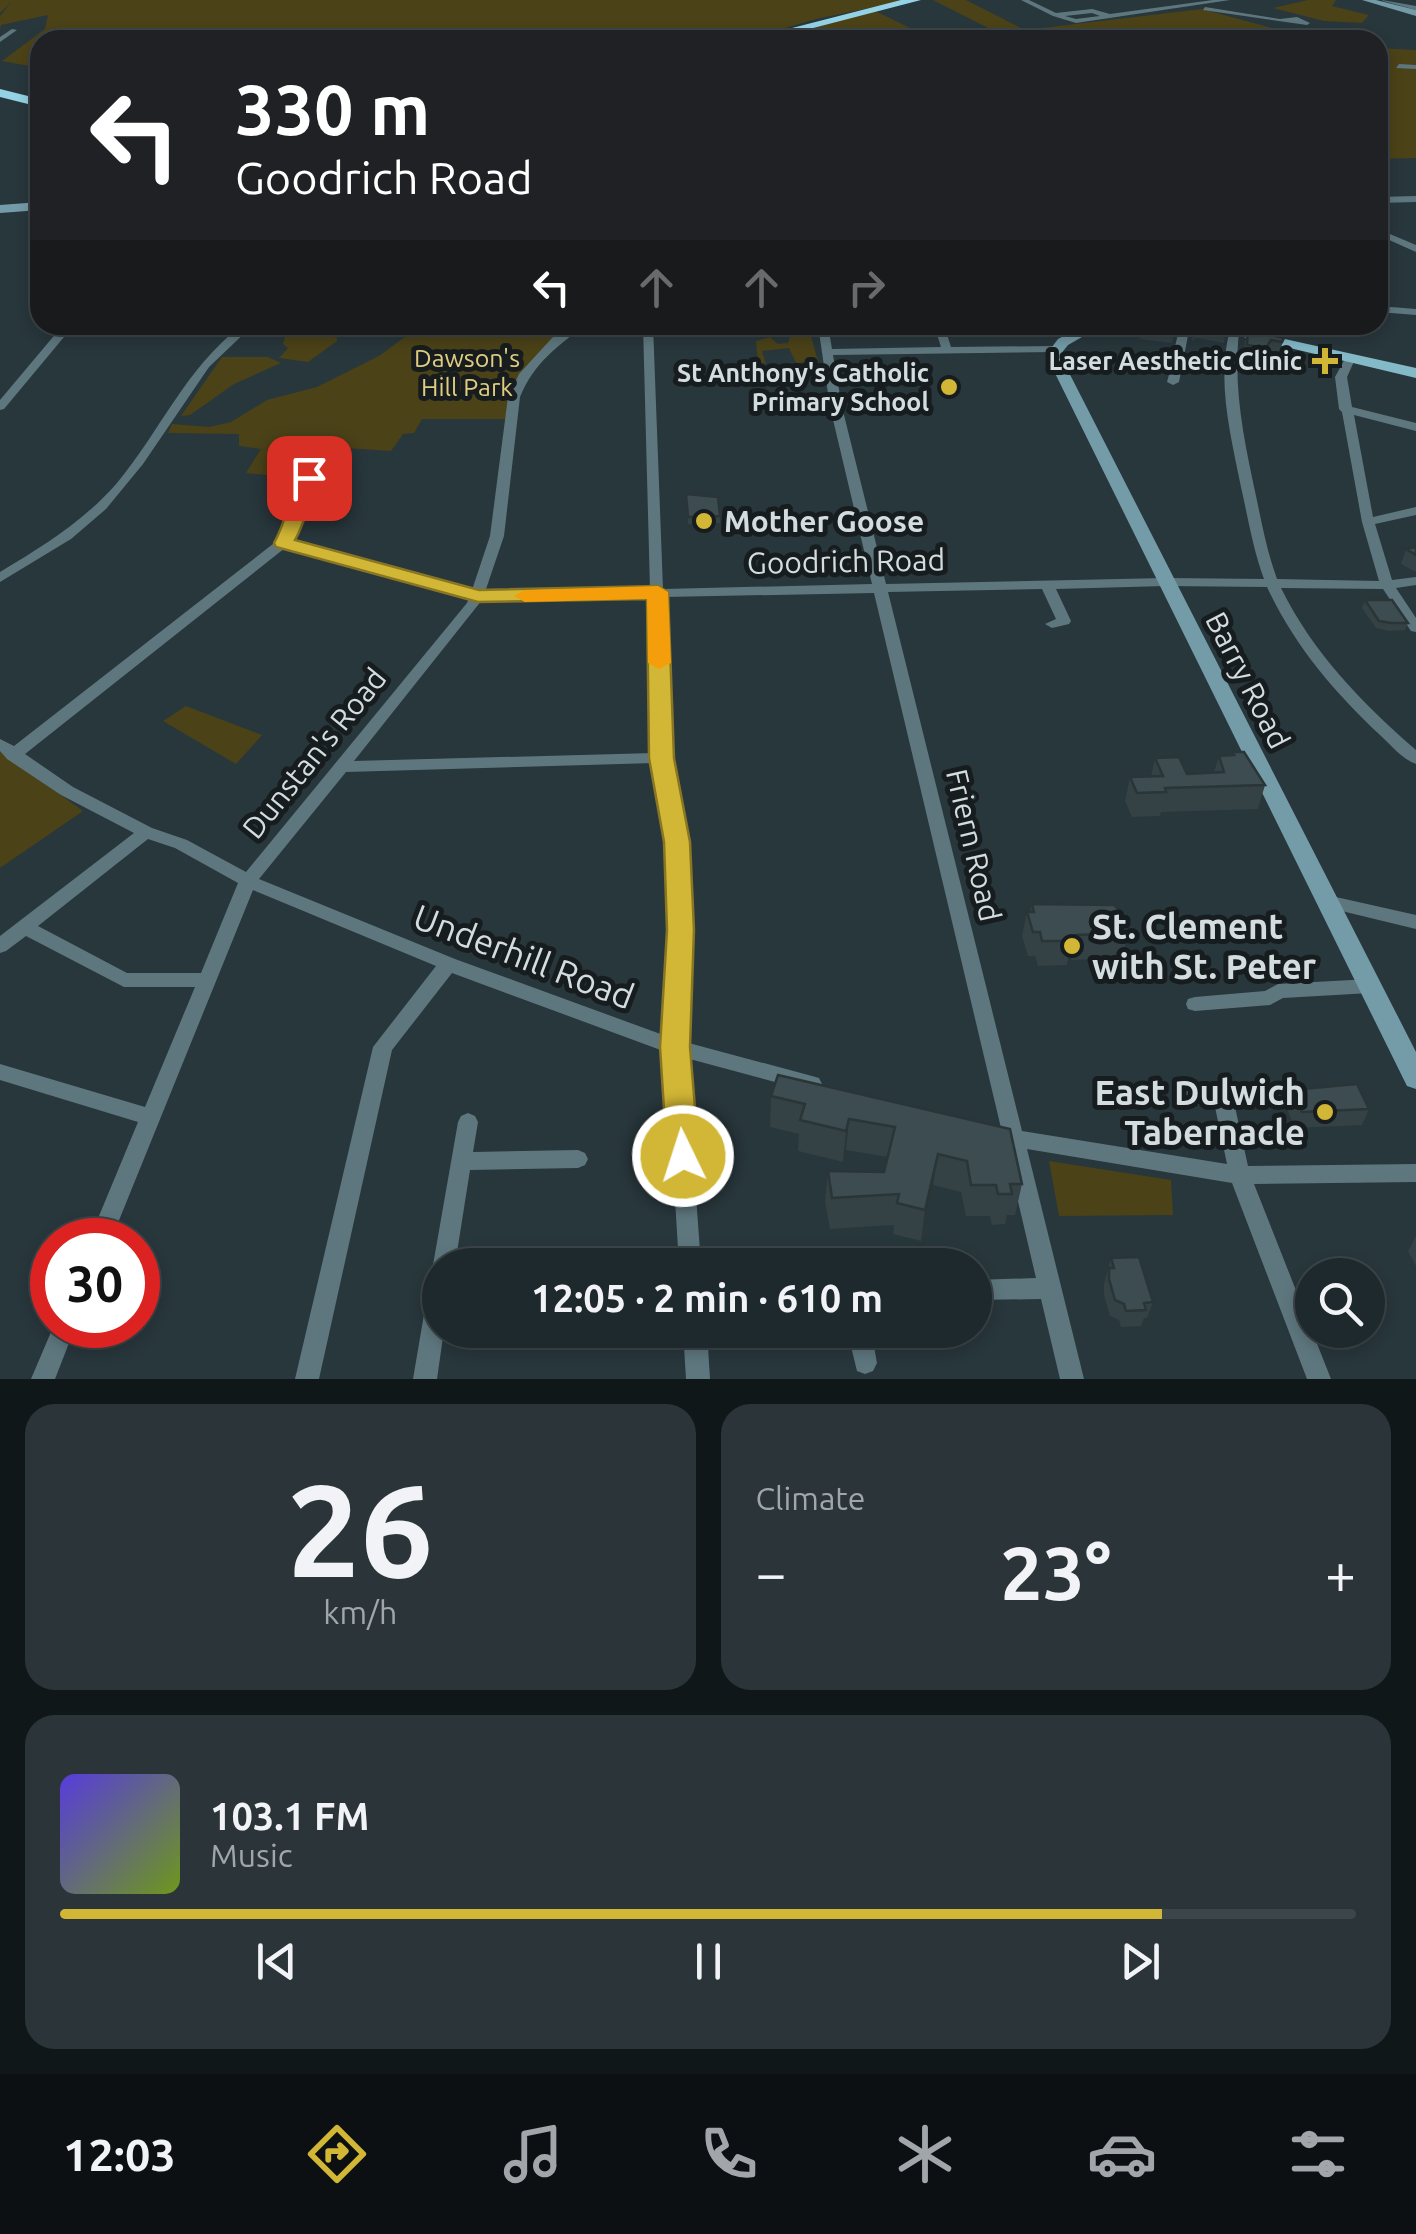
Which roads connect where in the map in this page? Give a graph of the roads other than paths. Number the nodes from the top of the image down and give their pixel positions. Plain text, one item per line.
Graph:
1 (915, 0) edge
2 (1024, 0) edge
3 (1228, 0) edge
4 (1366, 0) edge
5 (1386, 0) edge
6 (1196, 6) junction
7 (1416, 10) edge
8 (1280, 21) dead end
9 (793, 30) edge
10 (0, 31) edge
11 (0, 40) edge
12 (1398, 66) dead end
13 (1416, 67) edge
14 (0, 94) edge
15 (30, 100) edge
16 (1416, 199) edge
17 (1388, 200) edge
18 (30, 207) edge
19 (0, 209) edge
20 (1388, 236) edge
21 (1416, 249) edge
22 (1388, 310) edge
23 (1416, 312) edge
24 (60, 335) edge
25 (237, 335) edge
26 (564, 335) edge
27 (648, 335) edge
28 (825, 335) edge
29 (942, 335) edge
30 (1079, 335) edge
31 (1183, 335) edge
32 (1234, 335) edge
33 (1249, 335) edge
34 (1056, 349) junction
35 (947, 350) junction
36 (828, 352) junction
37 (1351, 356) junction
38 (1149, 365) dead end
39 (1416, 373) edge
40 (0, 407) edge
41 (1345, 409) junction
42 (1416, 427) edge
43 (323, 468) dead end
44 (1416, 510) edge
45 (1368, 522) junction
46 (284, 543) junction
47 (0, 578) edge
48 (1416, 581) edge
49 (1165, 582) junction
50 (1272, 582) junction
51 (1386, 585) junction
52 (879, 586) junction
53 (1048, 586) junction
54 (658, 592) junction
55 (478, 596) junction
56 (1052, 624) dead end
57 (1416, 628) edge
58 (6, 749) edge
59 (662, 758) junction
60 (1416, 759) edge
61 (340, 767) junction
62 (146, 832) junction
63 (248, 882) junction
64 (1327, 901) junction
65 (1416, 922) edge
66 (25, 927) junction
67 (0, 946) edge
68 (448, 964) junction
69 (206, 980) junction
70 (1370, 986) junction
71 (1195, 1004) dead end
72 (675, 1047) junction
73 (0, 1072) edge
74 (1416, 1078) edge
75 (835, 1091) edge
76 (1192, 1097) dead end
77 (1223, 1099) junction
78 (1270, 1099) dead end
79 (150, 1117) junction
80 (468, 1122) dead end
81 (978, 1131) edge
82 (1014, 1141) junction
83 (578, 1158) dead end
84 (462, 1161) junction
85 (1416, 1174) edge
86 (1240, 1175) junction
87 (109, 1218) edge
88 (447, 1248) edge
89 (689, 1248) edge
90 (1050, 1288) junction
91 (992, 1290) edge
92 (56, 1348) edge
93 (431, 1348) edge
94 (696, 1348) edge
95 (862, 1348) edge
96 (864, 1363) dead end
97 (43, 1379) edge
98 (307, 1379) edge
99 (425, 1379) edge
100 (698, 1379) edge
101 (1072, 1379) edge
102 (1319, 1379) edge

1 - 9 highway
2 - 6 street
3 - 6 street
4 - 7 main road
5 - 7 street
6 - 8 street
10 - 11 street
12 - 13 street
14 - 15 highway
16 - 17 street
18 - 19 main road
20 - 21 street
22 - 23 street
24 - 40 street
25 - 47 street
26 - 55 street, Dunstan's Road
27 - 54 street
28 - 36 street, Friern Road
29 - 35 street
30 - 34 main road
31 - 38 street
32 - 50 street
33 - 37 main road
34 - 35 street
34 - 49 main road, Barry Road
35 - 36 street
36 - 52 street, Friern Road
37 - 39 main road
37 - 41 street
41 - 42 street
41 - 45 street
43 - 46 street
44 - 45 street
45 - 51 street
46 - 55 street, Goodrich Road
46 - 58 street
48 - 51 street, Goodrich Road
49 - 50 street, Goodrich Road
49 - 53 street, Goodrich Road
49 - 64 main road, Barry Road
50 - 51 street, Goodrich Road
50 - 60 street
51 - 57 street
52 - 53 street, Goodrich Road
52 - 54 street, Goodrich Road
52 - 82 street, Friern Road
53 - 56 street
54 - 55 street, Goodrich Road
54 - 59 street
55 - 61 street, Dunstan's Road
58 - 62 street, Underhill Road
59 - 61 street
59 - 72 street
61 - 63 street, Dunstan's Road
62 - 63 street, Underhill Road
62 - 66 street
63 - 68 street, Underhill Road
63 - 69 street, Dunstan's Road
64 - 65 street
64 - 70 main road, Barry Road
66 - 67 street
66 - 69 street
68 - 72 street, Underhill Road
68 - 98 street
69 - 79 street, Dunstan's Road
70 - 71 street
70 - 74 main road, Barry Road
72 - 75 street, Underhill Road
72 - 89 street
73 - 79 street
76 - 77 street
77 - 78 street
77 - 86 street
79 - 87 street, Dunstan's Road
80 - 84 street
81 - 82 street
82 - 86 street
82 - 90 street, Friern Road
83 - 84 street
84 - 88 street
85 - 86 street
86 - 102 street
90 - 91 street
90 - 101 street, Friern Road
92 - 97 street
93 - 99 street
94 - 100 street
95 - 96 street

